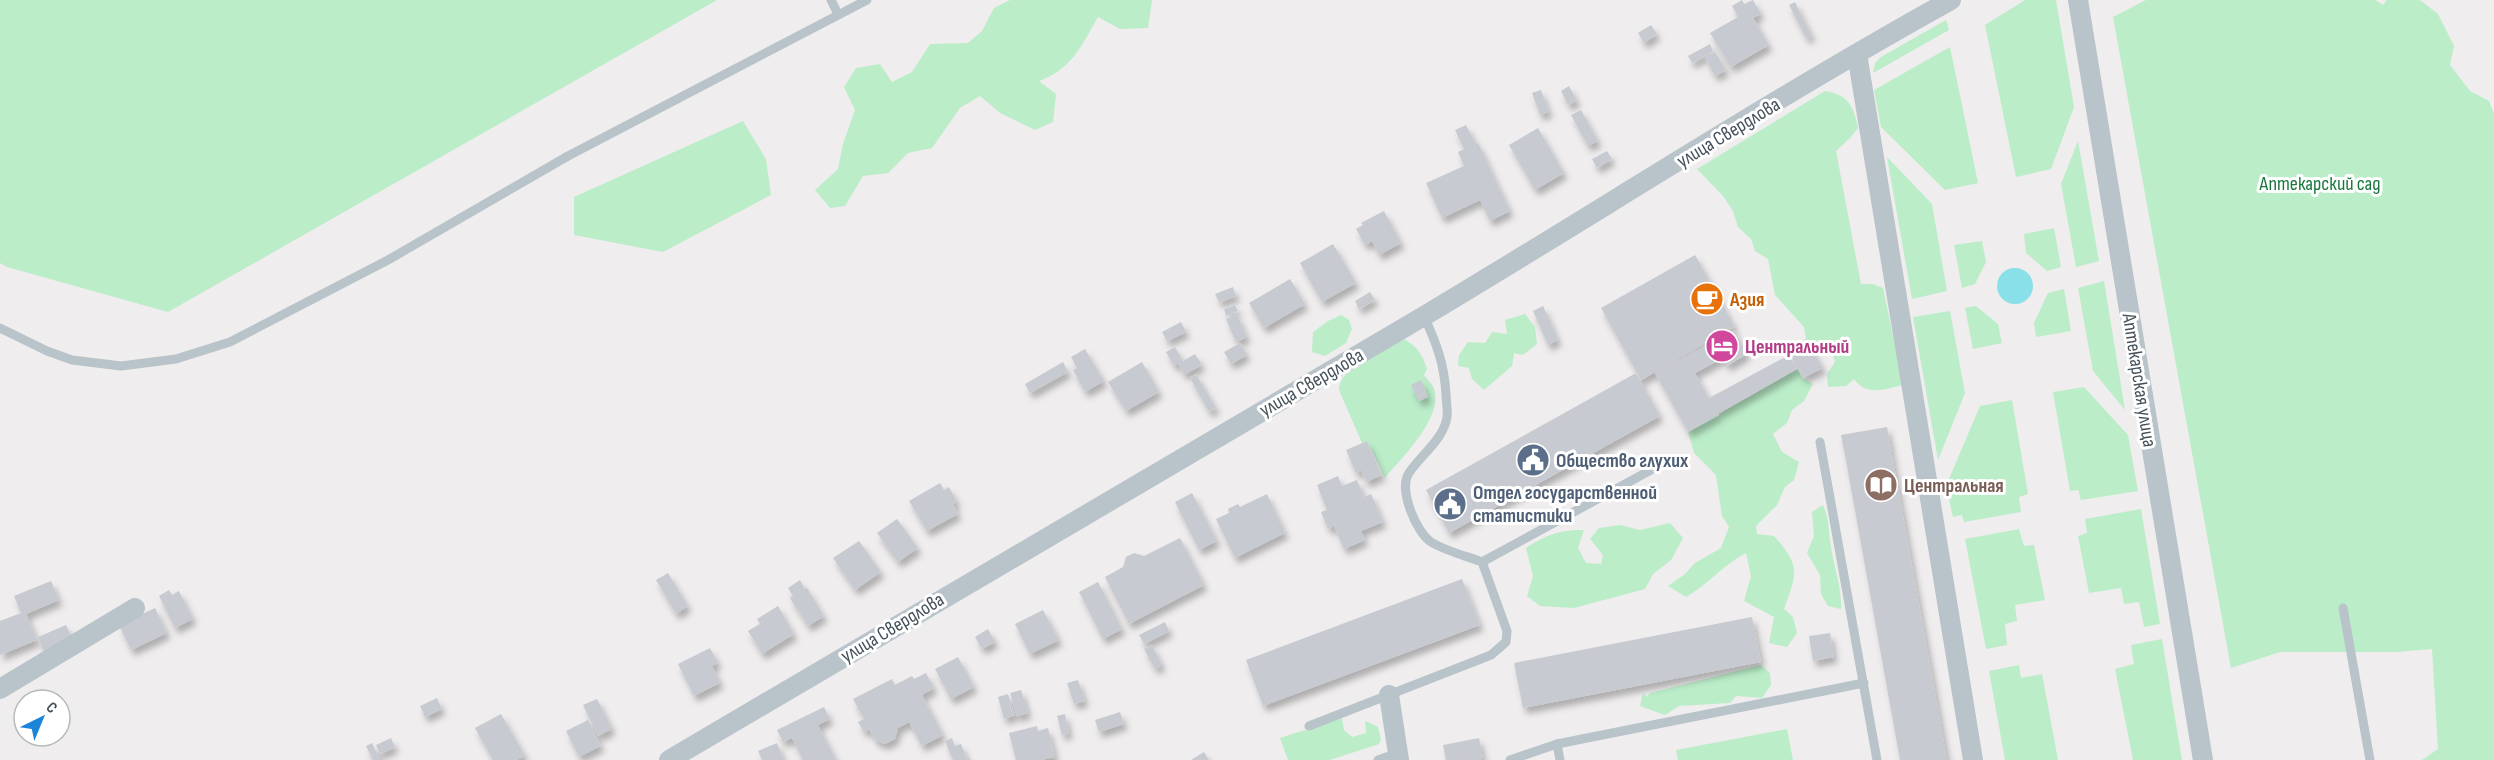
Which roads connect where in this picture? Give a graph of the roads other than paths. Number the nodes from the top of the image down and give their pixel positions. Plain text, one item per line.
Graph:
1 (831, 0) edge
2 (867, 0) edge
3 (1951, 0) edge
4 (2078, 0) edge
5 (838, 14) junction
6 (1857, 54) junction
7 (1424, 316) junction
8 (0, 328) edge
9 (1821, 441) dead end
10 (1660, 465) dead end
11 (1482, 562) junction
12 (135, 608) dead end
13 (2343, 608) dead end
14 (1863, 683) junction
15 (0, 688) edge
16 (1389, 696) junction
17 (1309, 726) dead end
18 (1557, 744) junction
19 (1398, 756) edge
20 (669, 760) edge
21 (1378, 760) edge
22 (1510, 760) edge
23 (1560, 760) edge
24 (1877, 760) edge
25 (1973, 760) edge
26 (2203, 760) edge
27 (2370, 760) edge

1 - 5 lane
2 - 5 lane
3 - 6 street, улица Свердлова
4 - 26 street, Аптекарская улица
5 - 8 lane
6 - 7 street, улица Свердлова
6 - 25 street
7 - 11 lane
7 - 20 street, улица Свердлова
9 - 14 lane
10 - 11 lane
11 - 16 lane
12 - 15 street
13 - 27 lane
14 - 18 lane
14 - 24 lane
16 - 17 lane
16 - 19 street
18 - 22 lane
18 - 23 lane
19 - 21 lane

